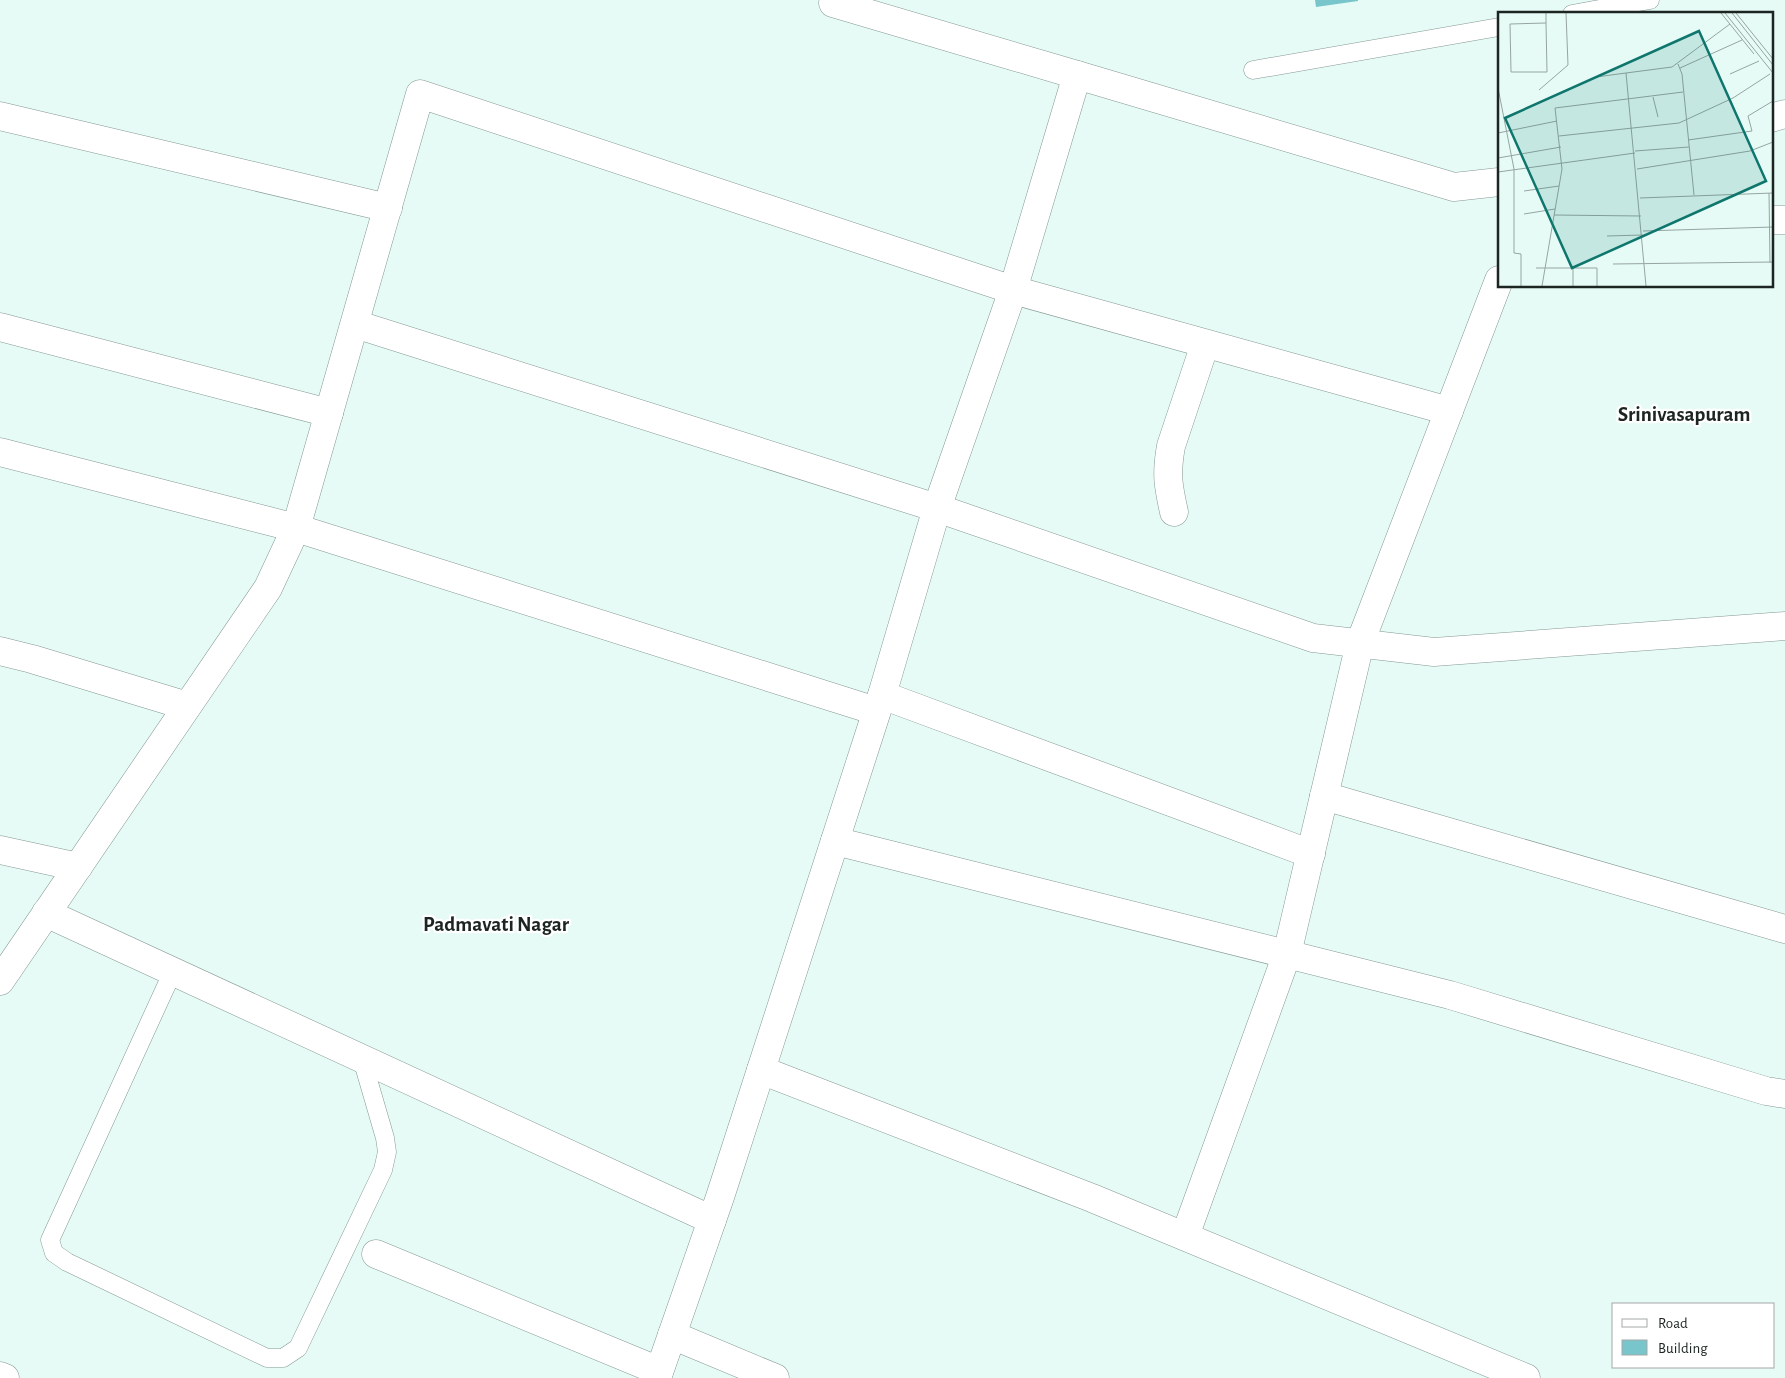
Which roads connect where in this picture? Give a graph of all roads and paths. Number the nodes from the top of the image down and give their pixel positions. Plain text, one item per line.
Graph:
1 (1650, 0) edge
2 (833, 3) dead end
3 (1582, 12) edge
4 (1498, 26) edge
5 (1253, 70) dead end
6 (1077, 75) junction
7 (1785, 114) edge
8 (0, 116) edge
9 (1772, 118) edge
10 (1498, 182) edge
11 (388, 208) junction
12 (1772, 220) edge
13 (1785, 220) edge
14 (1498, 283) edge
15 (1013, 290) junction
16 (355, 324) junction
17 (0, 327) edge
18 (1205, 344) junction
19 (1449, 412) junction
20 (329, 414) junction
21 (0, 452) edge
22 (937, 508) junction
23 (1174, 512) dead end
24 (296, 528) junction
25 (1785, 626) edge
26 (1360, 643) junction
27 (0, 651) edge
28 (879, 703) junction
29 (187, 706) junction
30 (1324, 796) junction
31 (835, 841) junction
32 (0, 850) edge
33 (1311, 854) junction
34 (78, 867) junction
35 (46, 913) junction
36 (1785, 929) edge
37 (1287, 954) junction
38 (173, 972) junction
39 (0, 981) edge
40 (362, 1059) junction
41 (761, 1070) junction
42 (1785, 1094) edge
43 (712, 1220) junction
44 (1184, 1236) junction
45 (376, 1254) dead end
46 (672, 1335) junction
47 (658, 1375) edge
48 (0, 1376) edge
49 (5, 1378) edge
50 (775, 1378) edge
51 (1526, 1378) edge

1 - 3 lane
2 - 6 street
4 - 5 lane
6 - 10 street
6 - 15 street
7 - 9 street
8 - 11 street
11 - 15 street
11 - 16 street
12 - 13 street
14 - 19 street
15 - 18 street
15 - 22 street
16 - 20 street
16 - 22 street
17 - 20 street
18 - 19 street
18 - 23 street
19 - 26 street
20 - 24 street
21 - 24 street
22 - 26 street
22 - 28 street
24 - 28 street
24 - 29 street
25 - 26 street
26 - 30 street
27 - 29 street
28 - 31 street
28 - 33 street
29 - 34 street
30 - 33 street
30 - 36 street
31 - 37 street
31 - 41 street
32 - 34 street
33 - 37 street
34 - 35 street
35 - 38 street
35 - 39 street
37 - 42 street
37 - 44 street
38 - 40 street
38 - 40 lane
40 - 43 street
41 - 43 street
41 - 44 street
43 - 46 street
44 - 51 street
45 - 47 street
46 - 47 street
46 - 50 street
48 - 49 street

